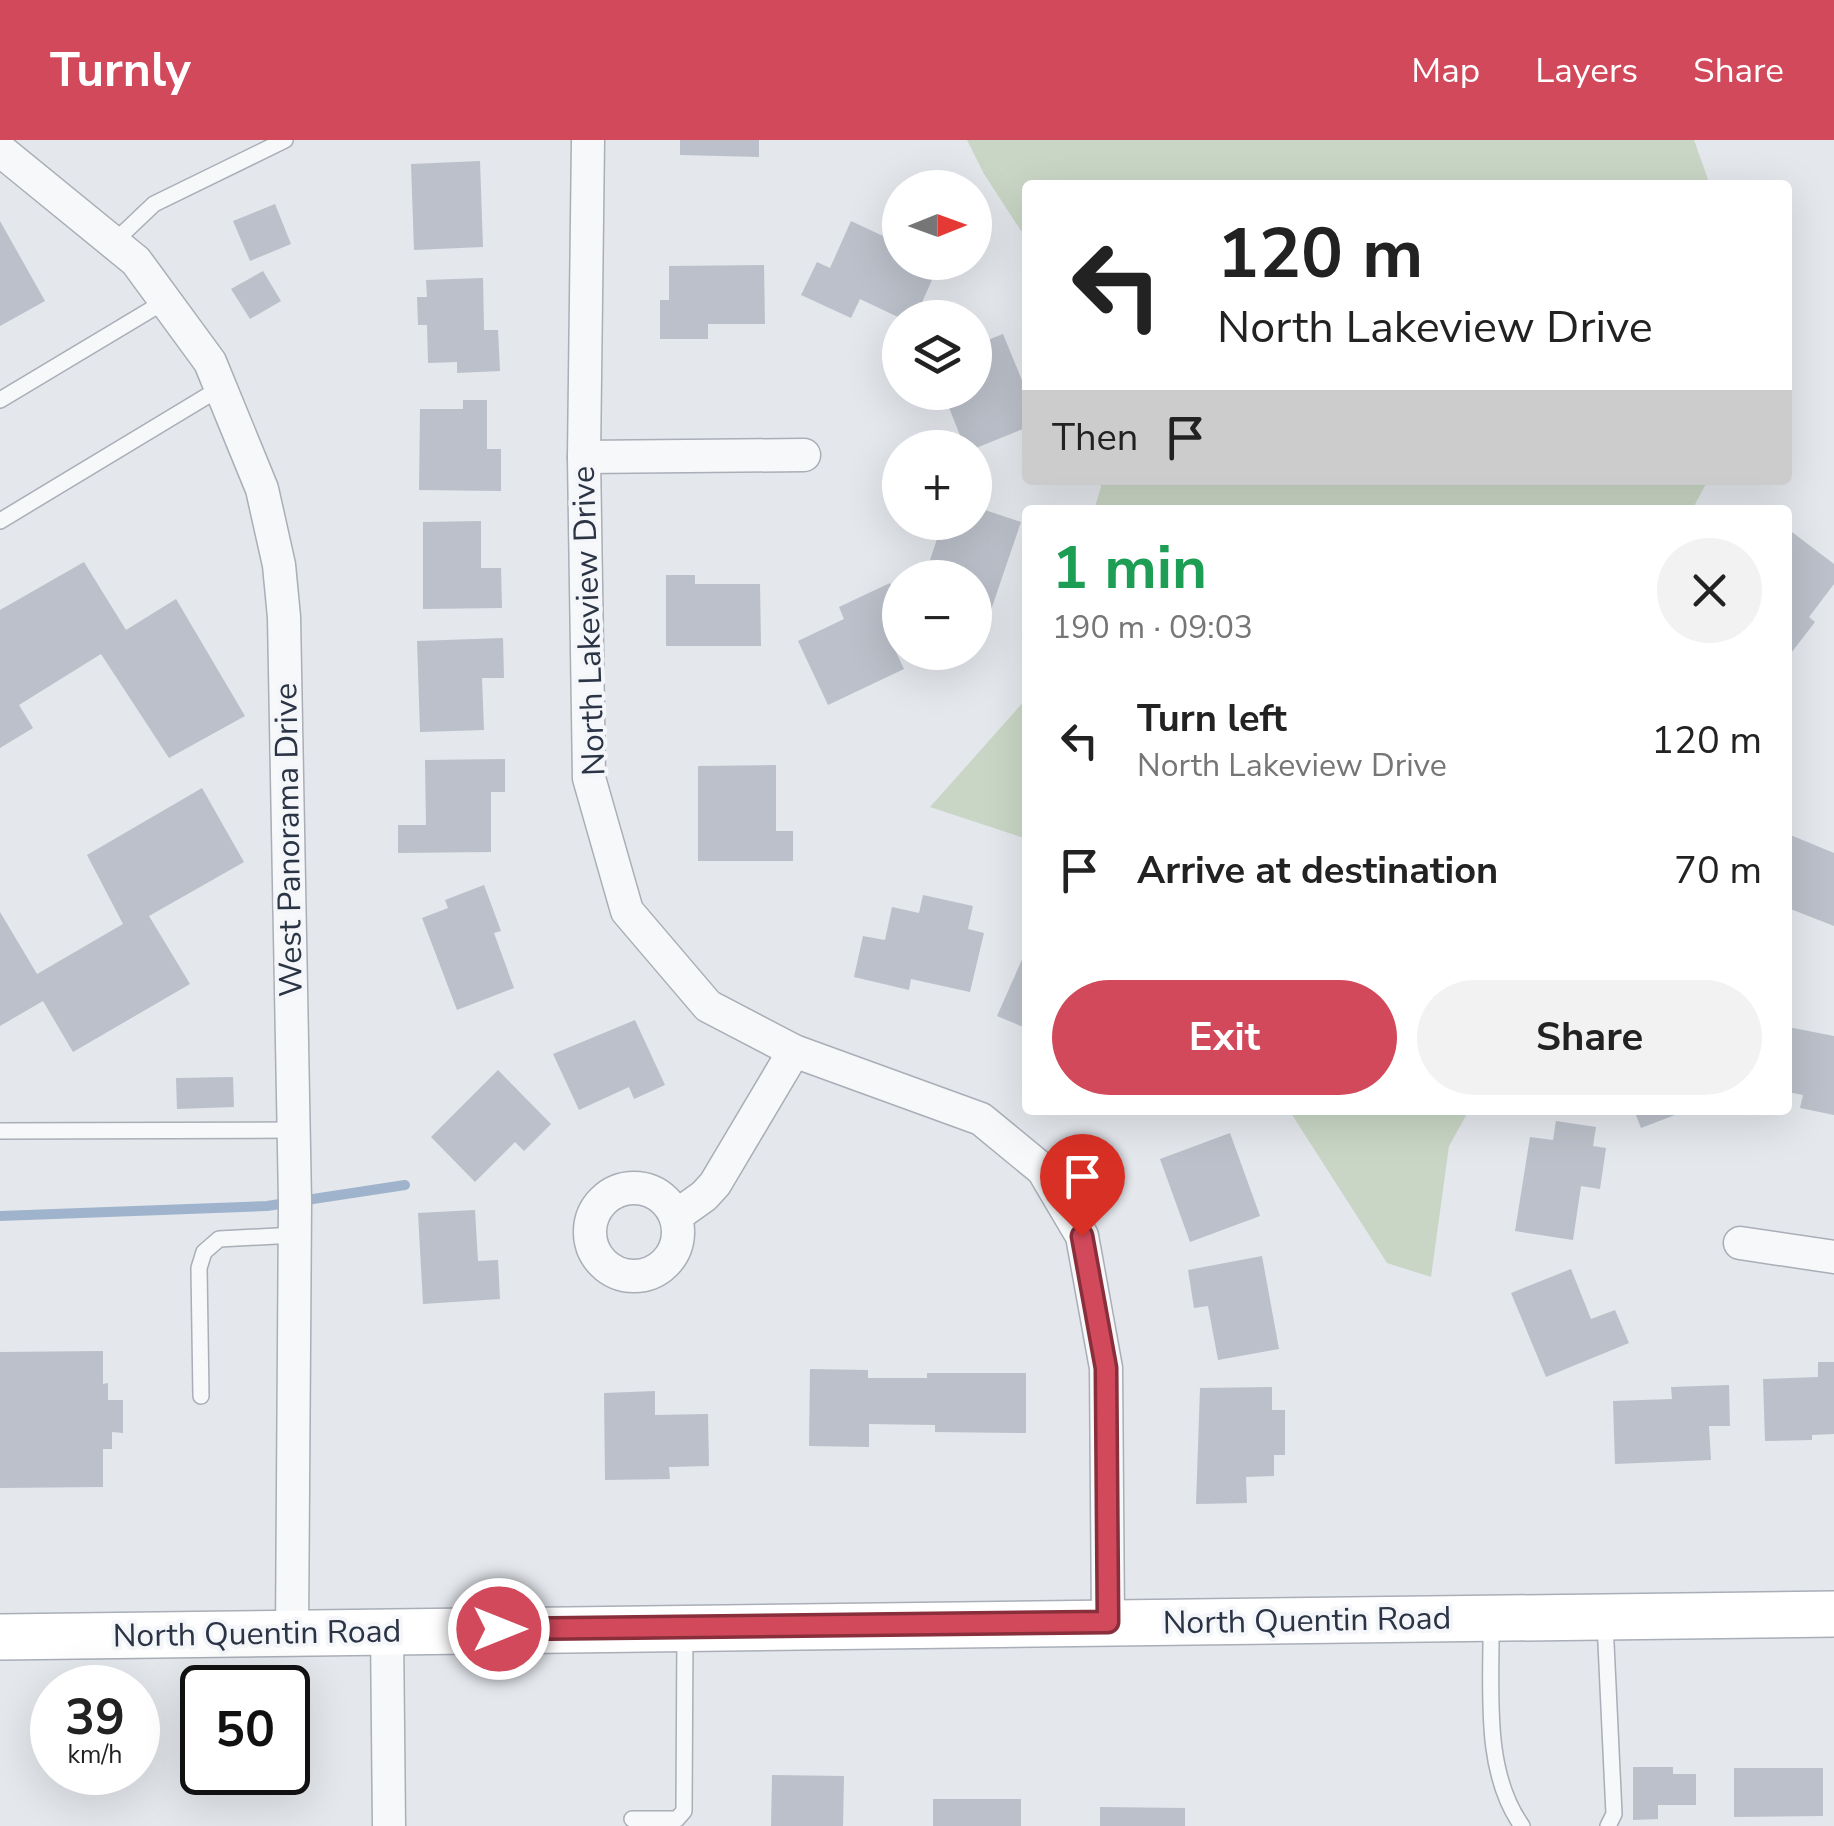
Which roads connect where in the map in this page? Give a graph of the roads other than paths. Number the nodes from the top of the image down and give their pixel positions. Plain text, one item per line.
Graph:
1 (285, 140) edge
2 (588, 140) edge
3 (0, 150) edge
4 (114, 242) junction
5 (167, 300) junction
6 (222, 387) junction
7 (0, 400) edge
8 (804, 455) dead end
9 (584, 458) junction
10 (0, 522) edge
11 (794, 1051) junction
12 (293, 1130) junction
13 (0, 1131) edge
14 (676, 1216) dead end
15 (294, 1236) junction
16 (1740, 1243) dead end
17 (1834, 1256) edge
18 (201, 1396) dead end
19 (1834, 1614) edge
20 (1605, 1617) junction
21 (1491, 1618) junction
22 (1108, 1622) junction
23 (685, 1627) junction
24 (387, 1631) junction
25 (292, 1632) junction
26 (0, 1638) edge
27 (632, 1820) dead end
28 (389, 1826) edge
29 (1522, 1826) edge
30 (1608, 1826) edge

1 - 4 lane
2 - 9 street, North Lakeview Drive
3 - 4 street, West Panorama Drive
4 - 5 street, West Panorama Drive
5 - 6 street, West Panorama Drive
5 - 7 lane
6 - 10 lane
6 - 12 street, West Panorama Drive
8 - 9 street
9 - 11 street, North Lakeview Drive
11 - 14 street
11 - 22 street, North Lakeview Drive
12 - 13 lane
12 - 15 street, West Panorama Drive
15 - 18 lane
15 - 25 street, West Panorama Drive
16 - 17 street
19 - 20 main road, North Quentin Road
20 - 21 main road, North Quentin Road
20 - 30 lane
21 - 22 main road, North Quentin Road
21 - 29 lane
22 - 23 main road, North Quentin Road
23 - 24 main road, North Quentin Road
23 - 27 lane
24 - 25 main road, North Quentin Road
24 - 28 street
25 - 26 main road, North Quentin Road

